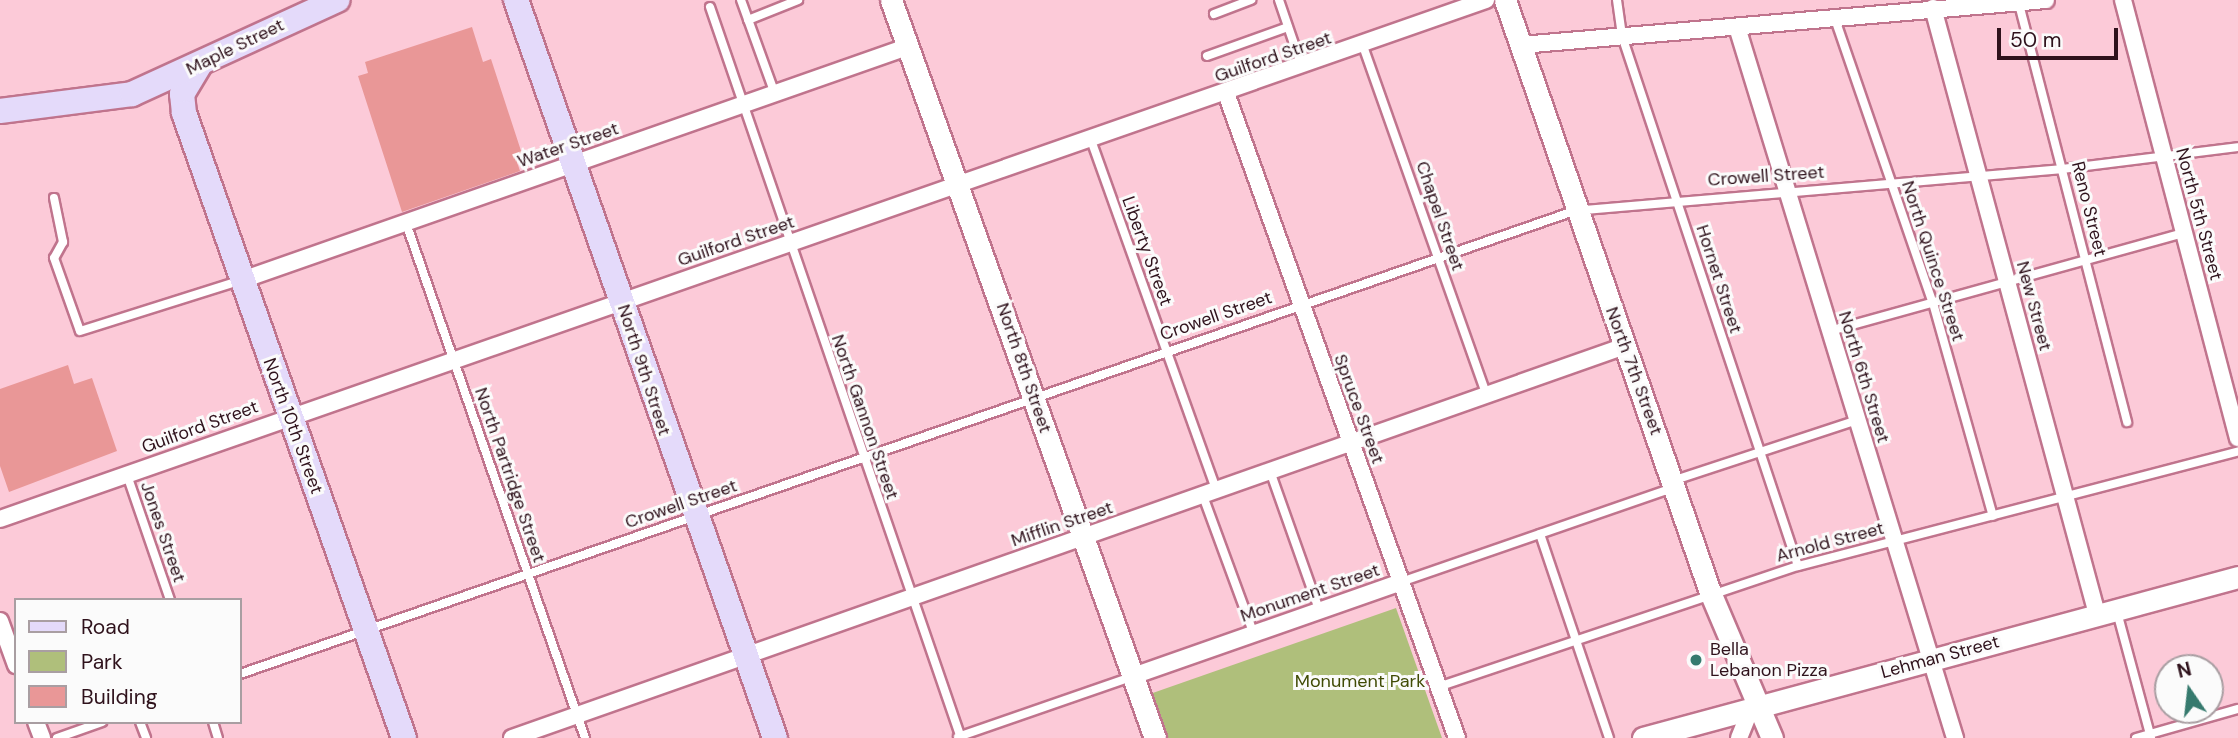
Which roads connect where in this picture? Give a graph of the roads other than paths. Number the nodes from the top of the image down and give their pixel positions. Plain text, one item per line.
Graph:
1 (337, 0) edge
2 (516, 0) edge
3 (741, 0) edge
4 (798, 0) edge
5 (891, 0) edge
6 (1251, 0) edge
7 (1279, 0) edge
8 (1486, 0) edge
9 (1505, 0) edge
10 (1617, 0) edge
11 (2046, 0) edge
12 (2123, 0) edge
13 (2020, 4) junction
14 (710, 7) dead end
15 (1933, 8) junction
16 (1214, 14) dead end
17 (1835, 19) junction
18 (748, 20) junction
19 (1288, 27) junction
20 (1737, 27) junction
21 (1622, 36) junction
22 (1521, 45) junction
23 (1363, 46) junction
24 (907, 47) junction
25 (1206, 56) dead end
26 (200, 66) junction
27 (1302, 67) junction
28 (1226, 93) junction
29 (132, 94) junction
30 (775, 94) junction
31 (740, 106) junction
32 (0, 111) edge
33 (184, 113) junction
34 (1091, 140) junction
35 (2238, 147) edge
36 (2163, 152) junction
37 (573, 163) junction
38 (2062, 169) junction
39 (1978, 176) junction
40 (1891, 182) junction
41 (958, 184) junction
42 (1786, 191) junction
43 (54, 198) dead end
44 (1676, 199) junction
45 (1574, 211) junction
46 (406, 223) junction
47 (2185, 233) junction
48 (788, 243) junction
49 (1437, 256) junction
50 (2086, 261) junction
51 (242, 280) junction
52 (2007, 282) junction
53 (621, 301) junction
54 (1301, 303) junction
55 (1933, 303) junction
56 (1830, 331) junction
57 (1625, 346) junction
58 (1166, 351) junction
59 (453, 360) junction
60 (1035, 396) junction
61 (1487, 396) junction
62 (288, 415) junction
63 (1857, 420) junction
64 (2127, 422) dead end
65 (2238, 438) edge
66 (1351, 443) junction
67 (2238, 451) edge
68 (1759, 452) junction
69 (863, 456) junction
70 (1270, 471) junction
71 (127, 475) junction
72 (1676, 483) junction
73 (1210, 494) junction
74 (2066, 497) junction
75 (1993, 516) junction
76 (693, 517) junction
77 (0, 519) edge
78 (1540, 534) junction
79 (1082, 537) junction
80 (1895, 541) junction
81 (1798, 566) junction
82 (528, 573) junction
83 (2238, 577) edge
84 (1401, 583) junction
85 (1710, 592) junction
86 (912, 597) junction
87 (169, 598) edge
88 (1320, 612) junction
89 (2107, 612) junction
90 (0, 621) edge
91 (367, 629) junction
92 (1252, 632) junction
93 (1576, 639) junction
94 (4, 646) edge
95 (744, 656) junction
96 (1932, 660) junction
97 (14, 662) edge
98 (242, 673) edge
99 (1133, 676) junction
100 (1438, 687) junction
101 (1754, 704) junction
102 (2238, 709) edge
103 (577, 715) junction
104 (96, 724) edge
105 (2150, 736) edge
106 (959, 737) edge
107 (57, 738) edge
108 (404, 738) edge
109 (512, 738) edge
110 (585, 738) edge
111 (775, 738) edge
112 (1155, 738) edge
113 (1457, 738) edge
114 (1609, 738) edge
115 (1643, 738) edge
116 (1739, 738) edge
117 (1772, 738) edge
118 (1955, 738) edge
119 (2136, 738) edge

1 - 26 main road, Maple Street
2 - 37 main road, North 9th Street
3 - 18 lane
4 - 18 lane
5 - 24 street, North 8th Street
6 - 16 lane
7 - 19 lane
8 - 23 street, Guilford Street
9 - 22 street, North 7th Street
10 - 21 lane, Hornet Street
11 - 13 street
12 - 36 street, North 5th Street
13 - 15 street
13 - 38 lane, Reno Street
14 - 31 lane, North Gannon Street
15 - 17 street
15 - 39 street, New Street
17 - 20 street
17 - 40 lane, North Quince Street
18 - 30 lane
19 - 25 lane
19 - 27 lane
20 - 21 street
20 - 42 street, North 6th Street
21 - 22 street
21 - 44 lane, Hornet Street
22 - 45 street, North 7th Street
23 - 27 street, Guilford Street
23 - 49 lane, Chapel Street
24 - 30 street, Water Street
24 - 41 street, North 8th Street
26 - 29 main road, Maple Street
26 - 33 main road
27 - 28 street, Guilford Street
28 - 34 street, Guilford Street
28 - 54 street, Spruce Street
29 - 32 main road, Maple Street
29 - 33 main road, Maple Street
30 - 31 street, Water Street
31 - 37 street, Water Street
31 - 48 lane, North Gannon Street
33 - 51 main road, North 10th Street
34 - 41 street, Guilford Street
34 - 58 lane, Liberty Street
35 - 36 lane, Crowell Street
36 - 38 lane, Crowell Street
36 - 47 street, North 5th Street
37 - 46 street, Water Street
37 - 53 main road, North 9th Street
38 - 39 lane, Crowell Street
38 - 50 lane, Reno Street
39 - 40 lane, Crowell Street
39 - 52 street, New Street
40 - 42 lane, Crowell Street
40 - 55 lane, North Quince Street
41 - 48 street, Guilford Street
41 - 60 street, North 8th Street
42 - 44 lane, Crowell Street
42 - 56 street, North 6th Street
43 - 51 lane
44 - 45 lane, Crowell Street
44 - 68 lane, Hornet Street
45 - 49 lane, Crowell Street
45 - 57 street, North 7th Street
46 - 51 street, Water Street
46 - 59 lane, North Partridge Street
47 - 50 lane
47 - 65 street, North 5th Street
48 - 53 street, Guilford Street
48 - 69 lane, North Gannon Street
49 - 54 lane, Crowell Street
49 - 61 lane, Chapel Street
50 - 52 lane
50 - 64 lane, Reno Street
51 - 62 main road, North 10th Street
52 - 55 lane
52 - 74 street, New Street
53 - 59 street, Guilford Street
53 - 76 main road, North 9th Street
54 - 58 lane, Crowell Street
54 - 66 street, Spruce Street
55 - 56 lane
55 - 75 lane, North Quince Street
56 - 63 street, North 6th Street
57 - 61 street, Mifflin Street
57 - 72 street, North 7th Street
58 - 60 lane, Crowell Street
58 - 73 lane, Liberty Street
59 - 62 street, Guilford Street
59 - 82 lane, North Partridge Street
60 - 69 lane, Crowell Street
60 - 79 street, North 8th Street
61 - 66 street, Mifflin Street
62 - 71 street, Guilford Street
62 - 91 main road, North 10th Street
63 - 68 lane, Monument Street
63 - 80 street, North 6th Street
66 - 70 street, Mifflin Street
66 - 84 street, Spruce Street
67 - 74 lane, Arnold Street
68 - 72 lane, Monument Street
68 - 81 lane, Hornet Street
69 - 76 lane, Crowell Street
69 - 86 lane, North Gannon Street
70 - 73 street, Mifflin Street
70 - 88 lane
71 - 77 street, Guilford Street
71 - 87 lane, Jones Street
72 - 78 lane, Monument Street
72 - 85 street, North 7th Street
73 - 79 street, Mifflin Street
73 - 92 lane, Liberty Street
74 - 75 lane, Arnold Street
74 - 89 street, New Street
75 - 80 lane, Arnold Street
76 - 82 lane, Crowell Street
76 - 95 main road, North 9th Street
78 - 84 lane, Monument Street
78 - 93 lane
79 - 86 street, Mifflin Street
79 - 99 street, North 8th Street
80 - 81 lane, Arnold Street
80 - 96 street, North 6th Street
81 - 85 lane, Arnold Street
82 - 91 lane, Crowell Street
82 - 103 lane, North Partridge Street
83 - 89 street, Lehman Street
84 - 88 street, Monument Street
84 - 100 street, Spruce Street
85 - 93 lane, Arnold Street
85 - 101 street, North 7th Street
86 - 95 street, Mifflin Street
86 - 106 lane, North Gannon Street
88 - 92 street, Monument Street
89 - 96 street, Lehman Street
89 - 105 lane, New Street
90 - 94 street
91 - 98 lane, Crowell Street
91 - 108 main road, North 10th Street
92 - 99 street, Monument Street
93 - 100 lane, Arnold Street
93 - 114 lane
94 - 97 street
95 - 103 street, Mifflin Street
95 - 111 main road, North 9th Street
96 - 101 street, Lehman Street
96 - 118 street, North 6th Street
99 - 106 lane, Monument Street
99 - 112 street, North 8th Street
100 - 113 street, Spruce Street
101 - 115 street, Lehman Street
101 - 116 street
101 - 117 street, North 7th Street
102 - 105 lane
103 - 109 street, Mifflin Street
103 - 110 lane, North Partridge Street
104 - 107 lane
105 - 119 lane

